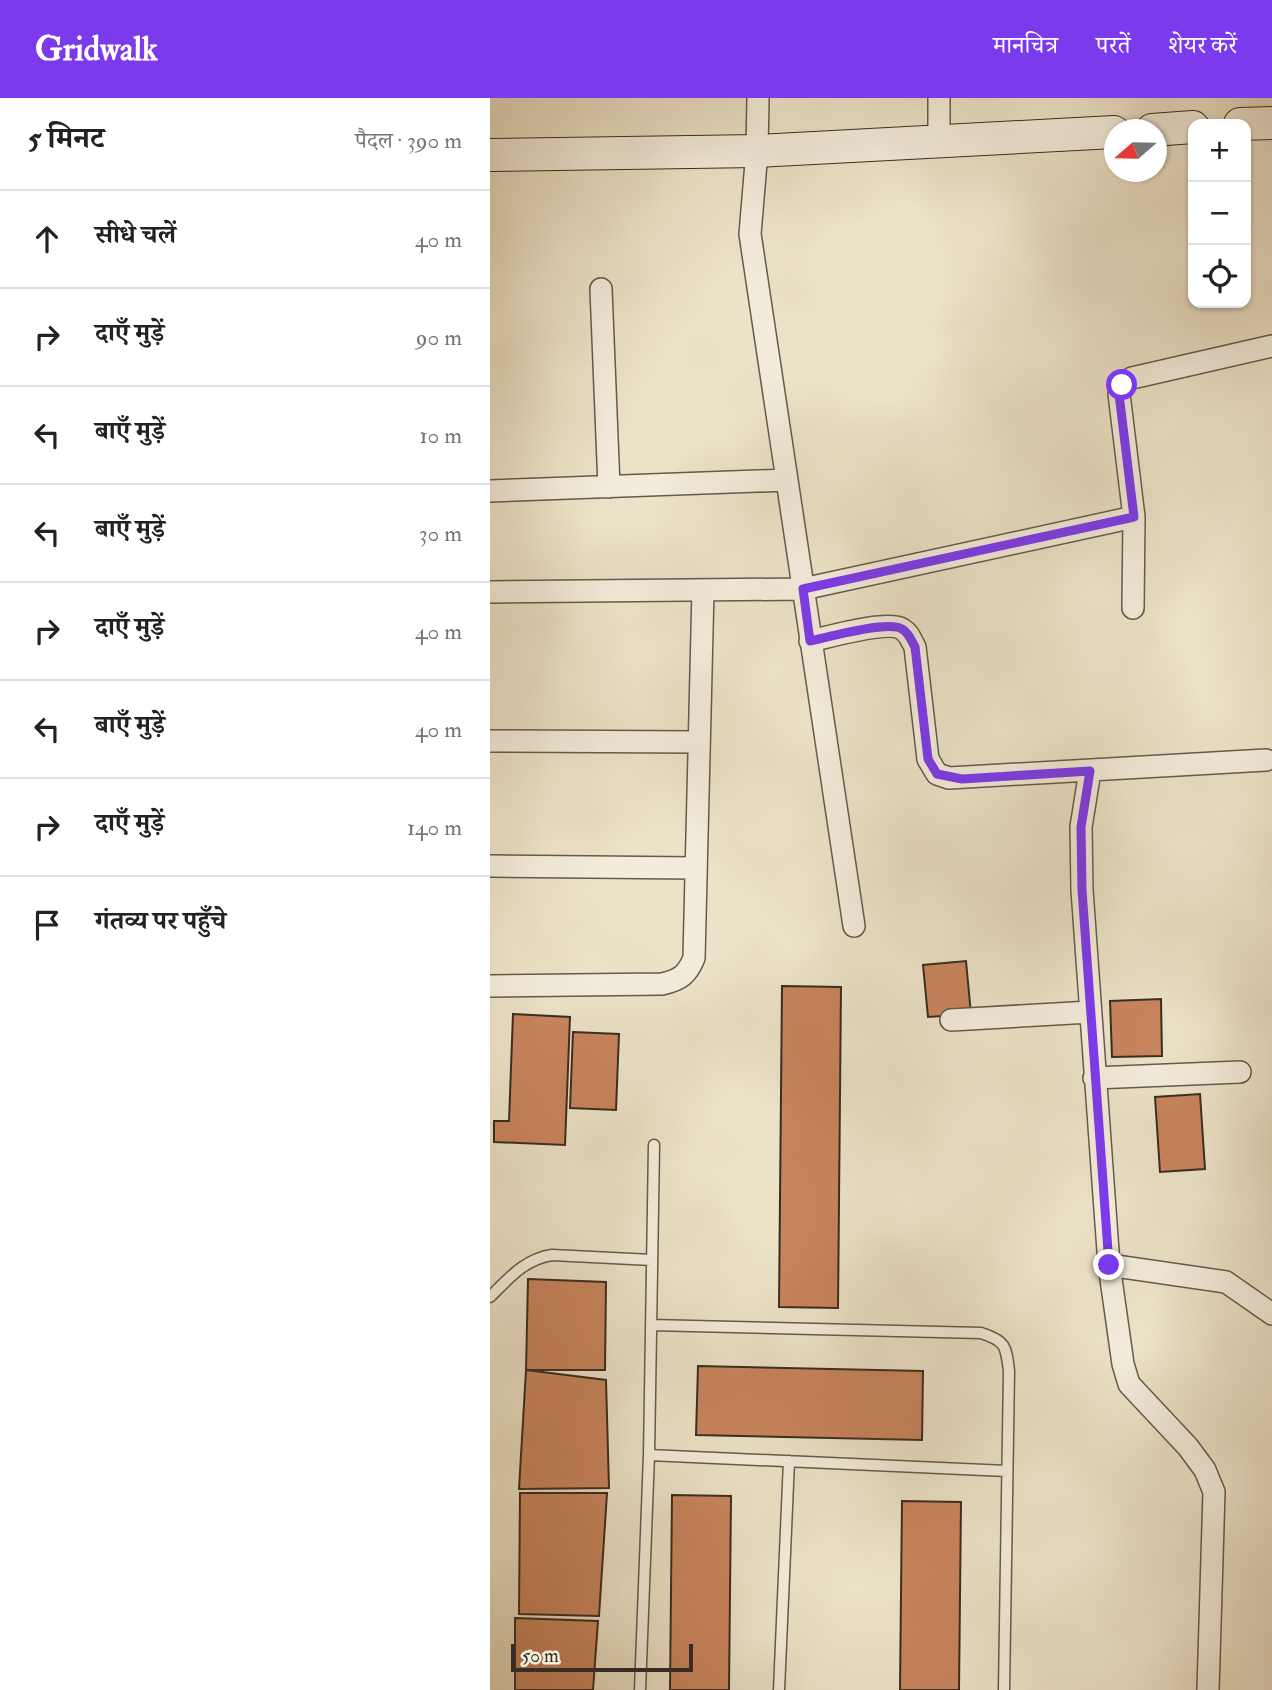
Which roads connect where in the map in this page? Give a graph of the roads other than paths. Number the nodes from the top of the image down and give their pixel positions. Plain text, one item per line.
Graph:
1 (758, 98) edge
2 (939, 98) edge
3 (1272, 122) edge
4 (1251, 123) edge
5 (1188, 127) edge
6 (1167, 129) edge
7 (1104, 133) edge
8 (939, 143) junction
9 (757, 151) junction
10 (490, 155) edge
11 (601, 289) dead end
12 (1272, 346) edge
13 (786, 480) junction
14 (609, 487) junction
15 (490, 491) edge
16 (1134, 517) junction
17 (803, 589) junction
18 (703, 590) junction
19 (490, 592) edge
20 (1133, 608) dead end
21 (810, 641) junction
22 (490, 741) edge
23 (699, 742) junction
24 (1266, 760) dead end
25 (1090, 771) junction
26 (490, 866) edge
27 (696, 868) junction
28 (854, 926) dead end
29 (490, 986) edge
30 (1090, 1012) junction
31 (951, 1020) dead end
32 (1240, 1072) dead end
33 (1094, 1078) junction
34 (654, 1145) dead end
35 (652, 1260) junction
36 (1109, 1265) junction
37 (490, 1297) edge
38 (1272, 1314) edge
39 (651, 1325) junction
40 (649, 1455) junction
41 (789, 1461) junction
42 (1007, 1471) junction
43 (640, 1690) edge
44 (779, 1690) edge
45 (1004, 1690) edge
46 (1208, 1690) edge

1 - 9 street
2 - 8 street
3 - 4 street
5 - 6 street
7 - 8 street
8 - 9 street
9 - 10 street
9 - 13 street
11 - 14 street
12 - 16 street
13 - 14 street
13 - 17 street
14 - 15 street
16 - 17 street
16 - 20 street
17 - 18 street
17 - 21 street
18 - 19 street
18 - 23 street
21 - 25 street
21 - 28 street
22 - 23 street
23 - 27 street
24 - 25 street
25 - 30 street
26 - 27 street
27 - 29 street
30 - 31 street
30 - 33 street
32 - 33 street
33 - 36 street
34 - 35 lane
35 - 37 lane
35 - 39 lane
36 - 38 street
36 - 46 street
39 - 40 lane
39 - 42 lane
40 - 41 lane
40 - 43 lane
41 - 42 lane
41 - 44 lane
42 - 45 lane

